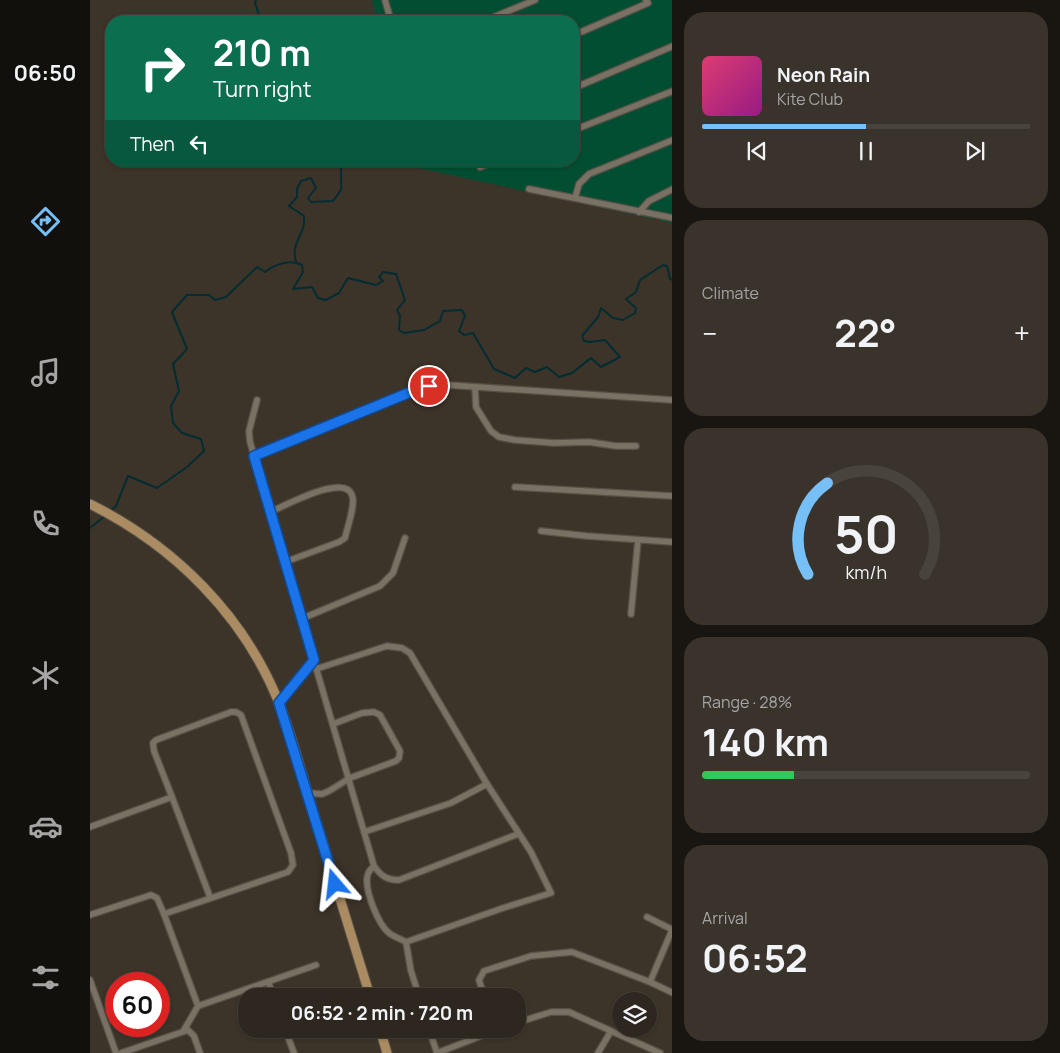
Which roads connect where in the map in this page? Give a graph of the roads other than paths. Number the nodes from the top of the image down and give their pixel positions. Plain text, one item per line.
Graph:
1 (384, 0) edge
2 (535, 0) edge
3 (646, 0) edge
4 (389, 15) edge
5 (499, 15) edge
6 (580, 32) edge
7 (672, 46) edge
8 (580, 85) edge
9 (672, 93) edge
10 (580, 128) edge
11 (672, 140) edge
12 (530, 189) dead end
13 (672, 189) edge
14 (575, 198) junction
15 (639, 212) junction
16 (672, 218) edge
17 (475, 387) junction
18 (257, 400) dead end
19 (672, 400) edge
20 (636, 446) dead end
21 (254, 456) junction
22 (515, 487) dead end
23 (672, 496) edge
24 (90, 504) edge
25 (270, 512) junction
26 (541, 531) dead end
27 (405, 538) dead end
28 (638, 540) junction
29 (672, 542) edge
30 (285, 562) junction
31 (630, 614) dead end
32 (301, 619) junction
33 (314, 660) junction
34 (316, 669) junction
35 (279, 703) junction
36 (333, 724) junction
37 (350, 778) junction
38 (487, 784) junction
39 (307, 793) junction
40 (172, 798) junction
41 (90, 827) edge
42 (364, 832) junction
43 (518, 834) junction
44 (374, 866) junction
45 (210, 898) junction
46 (164, 914) junction
47 (90, 915) edge
48 (647, 917) dead end
49 (672, 930) edge
50 (406, 942) junction
51 (316, 965) dead end
52 (90, 980) edge
53 (268, 982) junction
54 (650, 982) junction
55 (271, 988) edge
56 (368, 988) edge
57 (416, 988) edge
58 (482, 988) edge
59 (672, 993) edge
60 (198, 1006) junction
61 (526, 1020) edge
62 (184, 1030) junction
63 (611, 1031) junction
64 (288, 1038) edge
65 (383, 1038) edge
66 (432, 1038) edge
67 (474, 1038) edge
68 (116, 1053) edge
69 (121, 1053) edge
70 (200, 1053) edge
71 (294, 1053) edge
72 (387, 1053) edge
73 (437, 1053) edge
74 (598, 1053) edge
75 (660, 1053) edge

1 - 4 street
2 - 5 street
3 - 6 street
7 - 8 street
9 - 10 street
11 - 14 street
12 - 14 street
13 - 15 street
14 - 15 street
15 - 16 street
17 - 19 street
17 - 20 street
17 - 21 street
18 - 21 street
21 - 25 street
22 - 23 street
24 - 35 main road
25 - 30 street
25 - 30 street
26 - 28 street
27 - 32 street
28 - 29 street
28 - 31 street
30 - 32 street
32 - 33 street
33 - 34 street
33 - 35 street
34 - 36 street
34 - 38 street
35 - 39 main road
36 - 37 street
36 - 37 street
37 - 39 street
37 - 42 street
38 - 42 street
38 - 43 street
39 - 56 main road
40 - 41 street
40 - 45 street
40 - 45 street
42 - 44 street
43 - 44 street
43 - 50 street
44 - 50 street
45 - 46 street
46 - 47 street
46 - 60 street
48 - 49 street
49 - 54 street
50 - 57 street
51 - 53 street
52 - 68 street
53 - 55 street
53 - 60 street
54 - 58 street
54 - 59 street
60 - 62 street
61 - 63 street
62 - 69 street
62 - 70 street
63 - 74 street
63 - 75 street
64 - 71 street
65 - 72 main road
66 - 73 street
67 - 73 street

